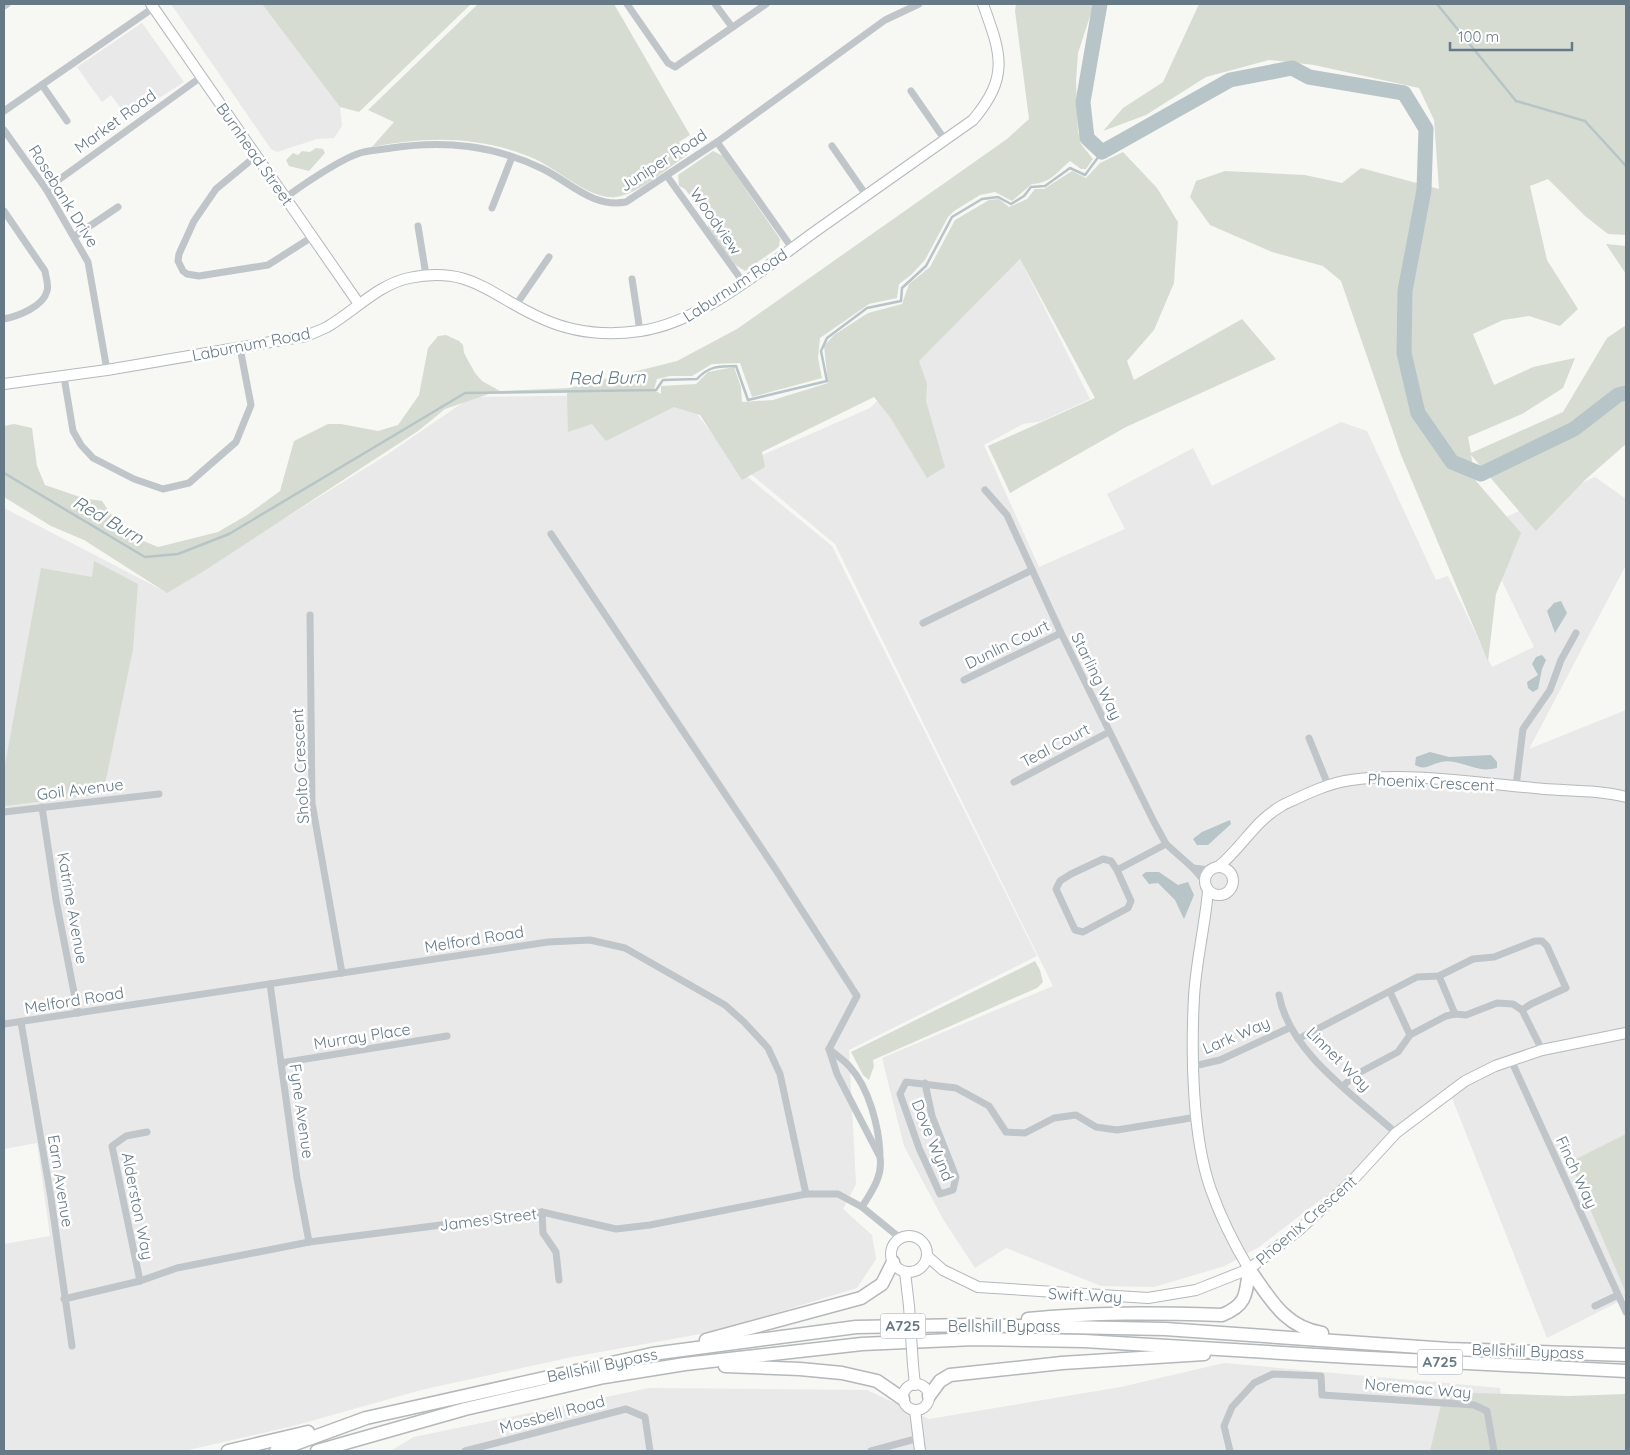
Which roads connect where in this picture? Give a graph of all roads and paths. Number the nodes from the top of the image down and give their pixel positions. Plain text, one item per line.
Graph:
1 (7, 4) edge
2 (627, 4) edge
3 (715, 4) edge
4 (766, 4) edge
5 (919, 4) edge
6 (983, 4) edge
7 (4, 6) edge
8 (152, 6) edge
9 (732, 28) junction
10 (201, 77) junction
11 (42, 85) junction
12 (911, 91) dead end
13 (4, 111) edge
14 (67, 121) dead end
15 (4, 130) edge
16 (945, 140) junction
17 (717, 142) junction
18 (832, 146) dead end
19 (256, 156) junction
20 (512, 157) junction
21 (667, 176) junction
22 (46, 189) junction
23 (866, 195) junction
24 (285, 198) junction
25 (118, 207) dead end
26 (492, 208) dead end
27 (4, 211) edge
28 (418, 226) dead end
29 (75, 236) junction
30 (312, 237) junction
31 (792, 248) junction
32 (549, 257) dead end
33 (426, 275) junction
34 (632, 279) dead end
35 (743, 282) junction
36 (359, 304) junction
37 (516, 305) junction
38 (4, 319) edge
39 (640, 331) junction
40 (240, 348) junction
41 (107, 370) junction
42 (64, 377) junction
43 (4, 384) edge
44 (984, 490) dead end
45 (551, 534) dead end
46 (1032, 570) junction
47 (310, 615) dead end
48 (923, 623) dead end
49 (1061, 633) junction
50 (1576, 633) dead end
51 (964, 680) dead end
52 (1109, 732) junction
53 (1310, 738) dead end
54 (1014, 782) dead end
55 (1328, 785) junction
56 (1516, 786) junction
57 (159, 794) dead end
58 (1626, 797) edge
59 (42, 807) junction
60 (4, 812) edge
61 (1166, 844) junction
62 (1232, 856) junction
63 (1193, 868) junction
64 (1214, 869) junction
65 (1116, 870) junction
66 (1229, 872) junction
67 (1206, 886) junction
68 (1220, 895) junction
69 (1206, 915) junction
70 (342, 973) junction
71 (1439, 976) junction
72 (270, 984) junction
73 (1390, 992) junction
74 (1279, 995) dead end
75 (1522, 1010) junction
76 (78, 1013) junction
77 (1455, 1014) junction
78 (21, 1022) junction
79 (4, 1024) edge
80 (1289, 1028) junction
81 (1626, 1033) edge
82 (1410, 1035) junction
83 (447, 1036) dead end
84 (1298, 1039) junction
85 (829, 1049) junction
86 (1542, 1050) junction
87 (1511, 1060) junction
88 (281, 1062) junction
89 (1194, 1066) junction
90 (925, 1083) junction
91 (1343, 1086) junction
92 (1197, 1117) junction
93 (147, 1132) dead end
94 (1396, 1133) junction
95 (880, 1157) junction
96 (806, 1194) junction
97 (862, 1207) junction
98 (542, 1212) junction
99 (900, 1238) junction
100 (310, 1242) junction
101 (927, 1256) junction
102 (892, 1262) junction
103 (1248, 1269) junction
104 (905, 1272) junction
105 (559, 1280) dead end
106 (140, 1281) junction
107 (1618, 1295) junction
108 (64, 1299) junction
109 (1595, 1306) dead end
110 (1626, 1312) edge
111 (971, 1326) junction
112 (72, 1346) dead end
113 (1448, 1349) junction
114 (1254, 1351) junction
115 (652, 1354) junction
116 (1626, 1355) edge
117 (685, 1364) junction
118 (1626, 1371) edge
119 (915, 1384) junction
120 (929, 1396) junction
121 (904, 1399) junction
122 (915, 1410) junction
123 (366, 1418) junction
124 (385, 1432) junction
125 (919, 1438) junction
126 (228, 1451) edge
127 (276, 1451) edge
128 (318, 1451) edge
129 (343, 1451) edge
130 (465, 1451) edge
131 (650, 1451) edge
132 (871, 1451) edge
133 (920, 1451) edge
134 (1230, 1451) edge
135 (1494, 1451) edge

1 - 7 street
2 - 9 street
3 - 9 street
4 - 9 street
5 - 17 street, Juniper Road
6 - 16 street, Laburnum Road
8 - 10 street, Burnhead Street
8 - 11 street
10 - 19 street, Burnhead Street
10 - 22 street, Market Road
11 - 13 street
11 - 14 street
12 - 16 street
15 - 22 street, Rosebank Drive
16 - 23 street, Laburnum Road
17 - 21 street, Juniper Road
17 - 31 street
18 - 23 street
19 - 24 street, Burnhead Street
19 - 30 street
20 - 21 street, Juniper Road
20 - 24 street, Juniper Road
20 - 26 street
21 - 35 street, Woodview
22 - 29 street, Rosebank Drive
23 - 31 street, Laburnum Road
24 - 30 street, Burnhead Street
25 - 29 street
27 - 38 street
28 - 33 street
29 - 41 street, Rosebank Drive
30 - 36 street, Burnhead Street
31 - 35 street, Laburnum Road
32 - 37 street
33 - 36 street, Laburnum Road
33 - 37 street, Laburnum Road
34 - 39 street
35 - 39 street, Laburnum Road
36 - 40 street, Laburnum Road
37 - 39 street, Laburnum Road
40 - 41 street, Laburnum Road
40 - 42 street
41 - 42 street, Laburnum Road
42 - 43 street, Laburnum Road
44 - 46 street, Starling Way
45 - 85 street
46 - 48 street
46 - 49 street, Starling Way
47 - 70 street, Sholto Crescent
49 - 51 street, Dunlin Court
49 - 52 street, Starling Way
50 - 56 street
52 - 54 street, Teal Court
52 - 61 street, Starling Way
53 - 55 street
55 - 56 street, Phoenix Crescent
55 - 62 street, Phoenix Crescent
56 - 58 street, Phoenix Crescent
57 - 59 street, Goil Avenue
59 - 60 street, Goil Avenue
59 - 76 street, Katrine Avenue
61 - 63 street, Starling Way
61 - 65 street
62 - 64 street, Phoenix Crescent
62 - 66 street, Phoenix Crescent
63 - 64 street
63 - 67 street, Starling Way
64 - 66 street
64 - 67 street
65 - 65 street
66 - 68 street
67 - 68 street
67 - 69 street, Phoenix Crescent
68 - 69 street, Phoenix Crescent
69 - 89 street, Phoenix Crescent
70 - 72 street, Melford Road
70 - 96 street, Melford Road
71 - 73 street
71 - 75 street
71 - 77 street
72 - 76 street, Melford Road
72 - 88 street, Fyne Avenue
73 - 82 street
73 - 84 street
74 - 80 street, Linnet Way
75 - 77 street
75 - 86 street
76 - 78 street, Melford Road
77 - 82 street
78 - 79 street, Melford Road
78 - 108 street, Earn Avenue
80 - 84 street, Linnet Way
80 - 89 street, Lark Way
81 - 86 street, Phoenix Crescent
82 - 91 street
83 - 88 street, Murray Place
84 - 91 street, Linnet Way
85 - 95 street
85 - 95 street
86 - 87 street, Phoenix Crescent
87 - 94 street, Phoenix Crescent
87 - 107 street, Finch Way
88 - 100 street, Fyne Avenue
89 - 92 street, Phoenix Crescent
90 - 90 street, Dove Wynd
90 - 92 street, Dove Wynd
91 - 94 street, Linnet Way
92 - 103 street, Phoenix Crescent
93 - 106 street, Alderston Way
94 - 103 street, Phoenix Crescent
95 - 97 street
96 - 97 street, James Street
96 - 98 street, James Street
97 - 99 street, James Street
98 - 100 street, James Street
98 - 105 street
99 - 101 street, James Street
99 - 102 street
100 - 106 street, James Street
101 - 103 street, Swift Way
101 - 104 street
102 - 104 street
102 - 115 highway
103 - 111 highway
103 - 113 highway
104 - 119 street, bridge
106 - 108 street, James Street
107 - 109 street
107 - 110 street, Finch Way
108 - 112 street, Earn Avenue
111 - 113 highway, Bellshill Bypass / A725
111 - 115 highway, Bellshill Bypass / A725
113 - 116 highway, Bellshill Bypass / A725
114 - 117 highway, Bellshill Bypass / A725
114 - 118 highway, Bellshill Bypass / A725
114 - 120 highway
115 - 123 highway, Bellshill Bypass / A725
117 - 121 highway
117 - 124 highway, Bellshill Bypass / A725
119 - 120 street
119 - 121 street
120 - 122 street
121 - 122 street
122 - 125 street
123 - 126 highway, A725
123 - 127 highway, Bellshill Bypass / A725
124 - 128 highway, Bellshill Bypass / A725
124 - 129 highway
125 - 132 street
125 - 133 street
130 - 131 street, Mossbell Road
134 - 135 street, Noremac Way

